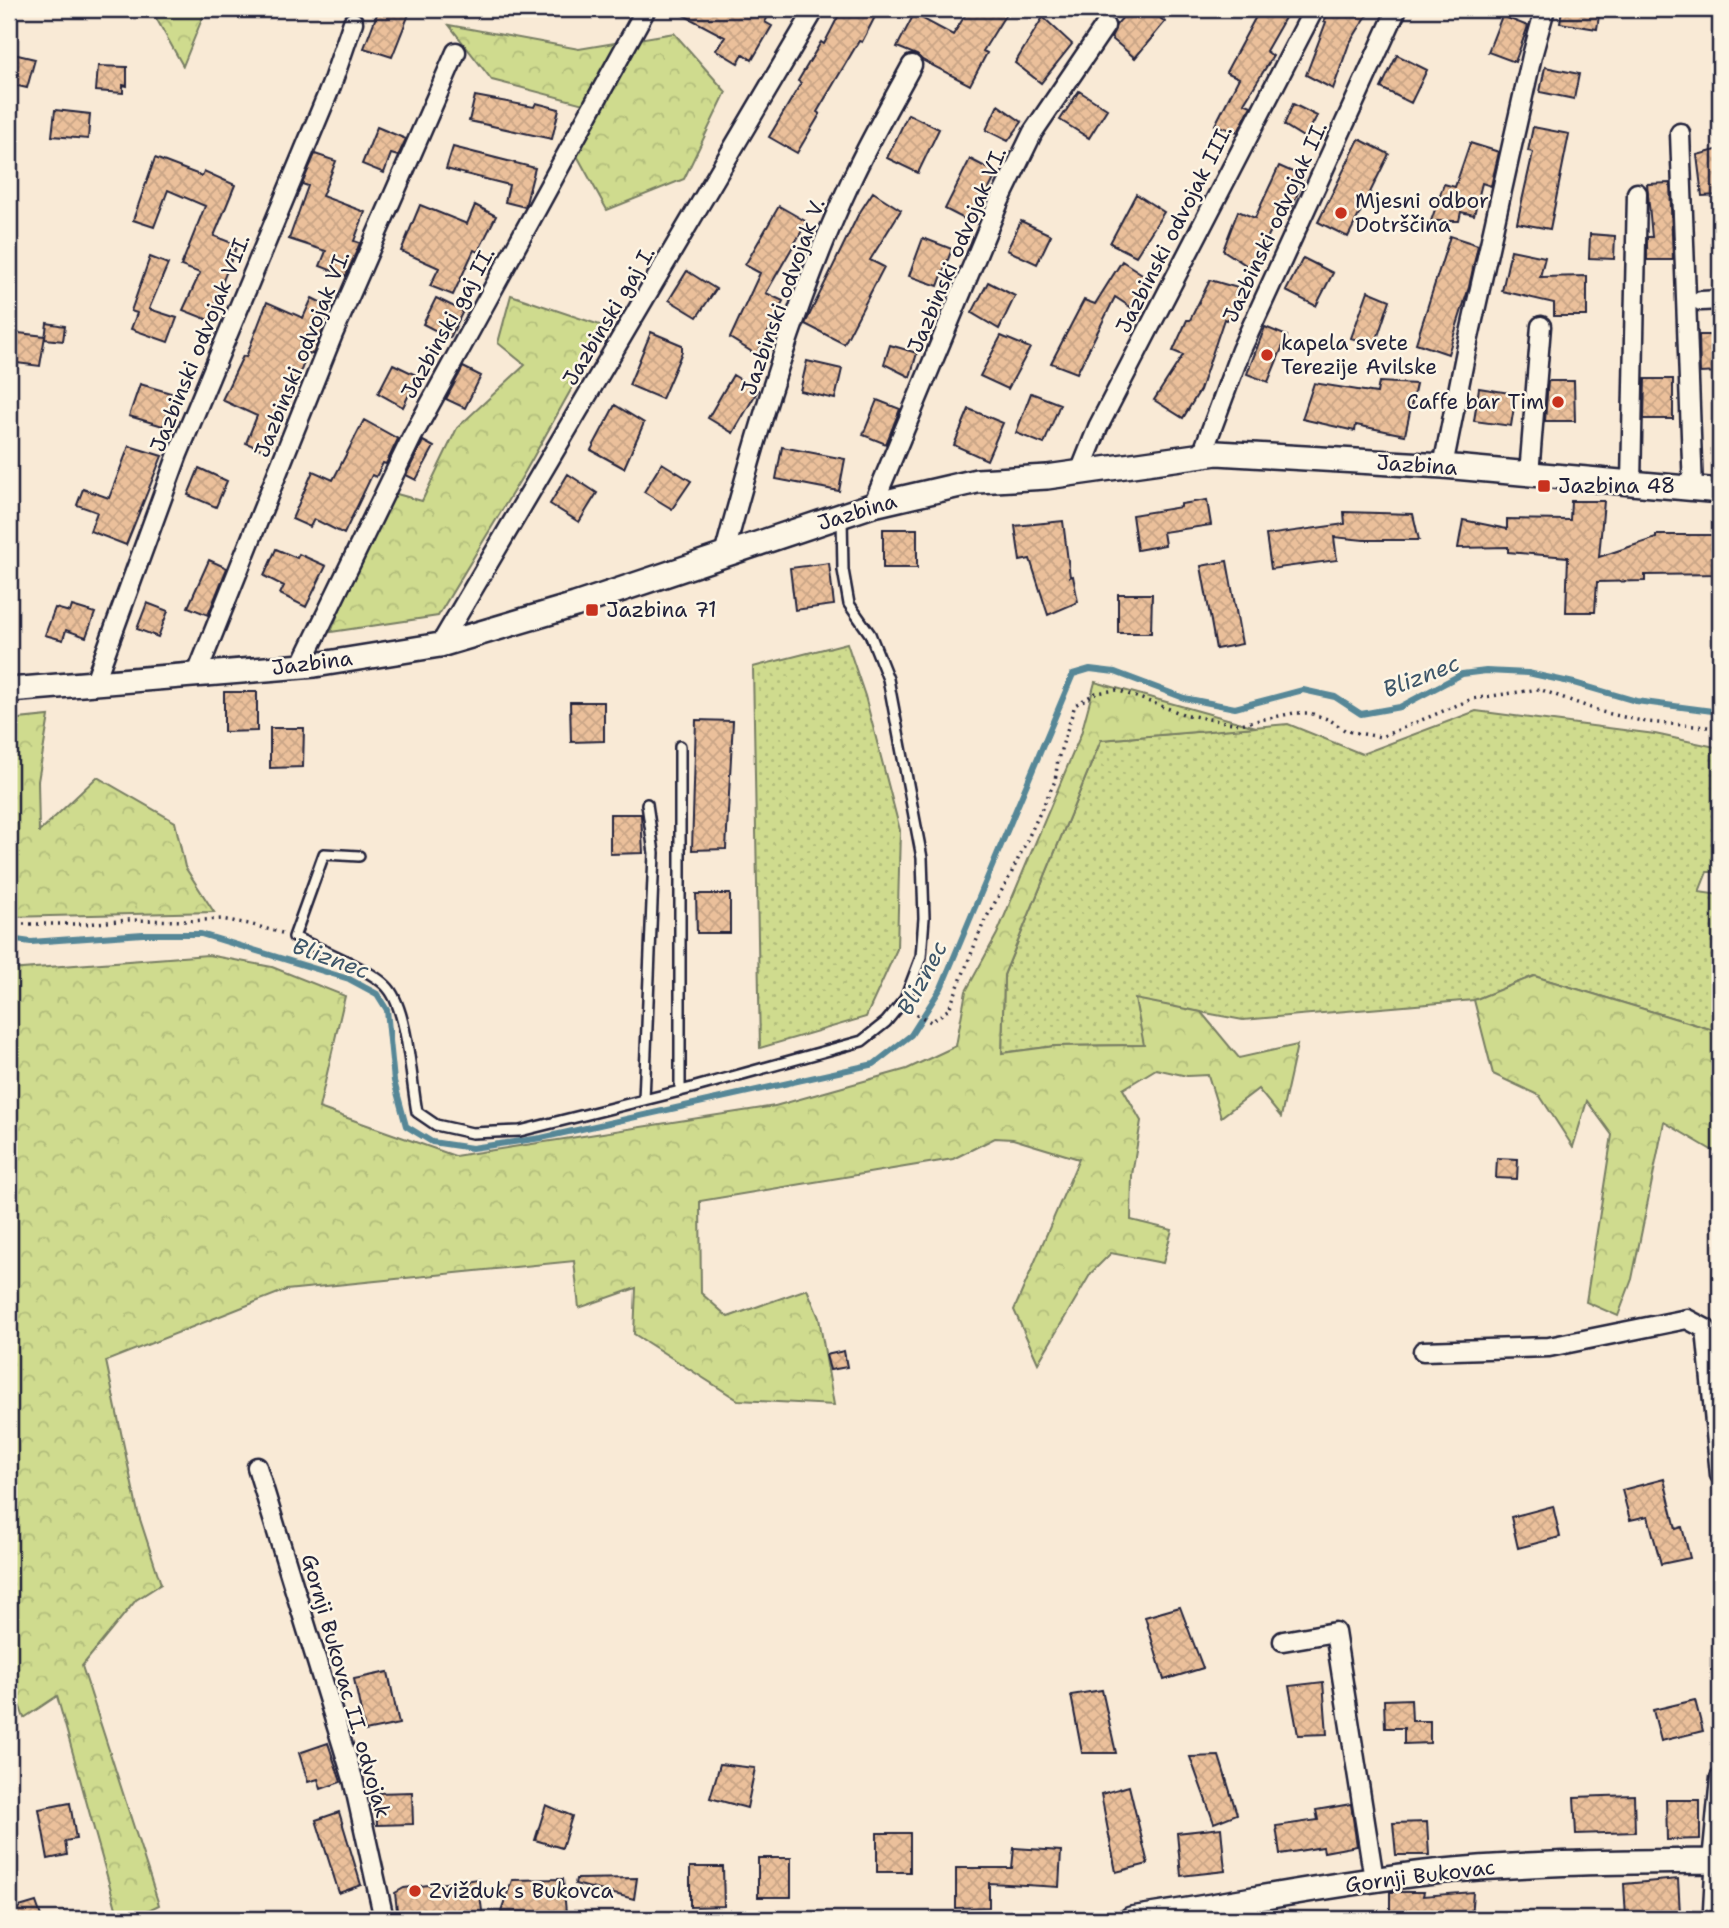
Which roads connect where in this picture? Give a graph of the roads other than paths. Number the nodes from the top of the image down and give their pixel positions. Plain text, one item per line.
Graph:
1 (646, 9) edge
2 (815, 9) edge
3 (1314, 9) edge
4 (1397, 9) edge
5 (1545, 9) edge
6 (353, 22) dead end
7 (1105, 26) dead end
8 (456, 52) dead end
9 (912, 65) dead end
10 (1680, 133) dead end
11 (1637, 193) dead end
12 (1720, 300) edge
13 (1701, 301) dead end
14 (1541, 326) dead end
15 (1201, 457) junction
16 (1443, 466) junction
17 (1080, 472) junction
18 (1529, 474) junction
19 (1631, 483) junction
20 (1693, 490) junction
21 (1720, 491) edge
22 (873, 505) junction
23 (842, 515) junction
24 (724, 555) junction
25 (440, 645) junction
26 (301, 666) junction
27 (196, 676) junction
28 (94, 684) junction
29 (9, 690) edge
30 (680, 746) dead end
31 (647, 804) dead end
32 (359, 856) dead end
33 (680, 1091) junction
34 (643, 1100) junction
35 (1423, 1351) dead end
36 (257, 1467) dead end
37 (1720, 1475) edge
38 (1283, 1641) dead end
39 (1720, 1778) edge
40 (1716, 1861) edge
41 (1374, 1879) junction
42 (384, 1919) edge
43 (1131, 1919) edge
44 (1708, 1919) edge

1 - 26 street, Jazbinski gaj II.
2 - 25 street, Jazbinski gaj I.
3 - 17 street, Jazbinski odvojak III.
4 - 15 street, Jazbinski odvojak II.
5 - 16 street
6 - 28 street, Jazbinski odvojak VII.
7 - 22 street, Jazbinski odvojak VI.
8 - 27 street, Jazbinski odvojak VI.
9 - 24 street, Jazbinski odvojak V.
10 - 20 street
11 - 19 street
12 - 13 street
14 - 18 street
15 - 16 street, Jazbina
15 - 17 street, Jazbina
16 - 18 street, Jazbina
17 - 22 street, Jazbina
18 - 19 street, Jazbina
19 - 20 street, Jazbina
20 - 21 street, Jazbina
22 - 23 street, Jazbina
23 - 24 street, Jazbina
23 - 33 lane
24 - 25 street, Jazbina
25 - 26 street, Jazbina
26 - 27 street, Jazbina
27 - 28 street, Jazbina
28 - 29 street, Jazbina
30 - 33 lane
31 - 34 lane
32 - 34 lane
33 - 34 lane
35 - 37 street
36 - 42 street, Gornji Bukovac II. odvojak
38 - 41 street
39 - 40 street
40 - 41 street, Gornji Bukovac
40 - 44 lane
41 - 43 street, Gornji Bukovac

